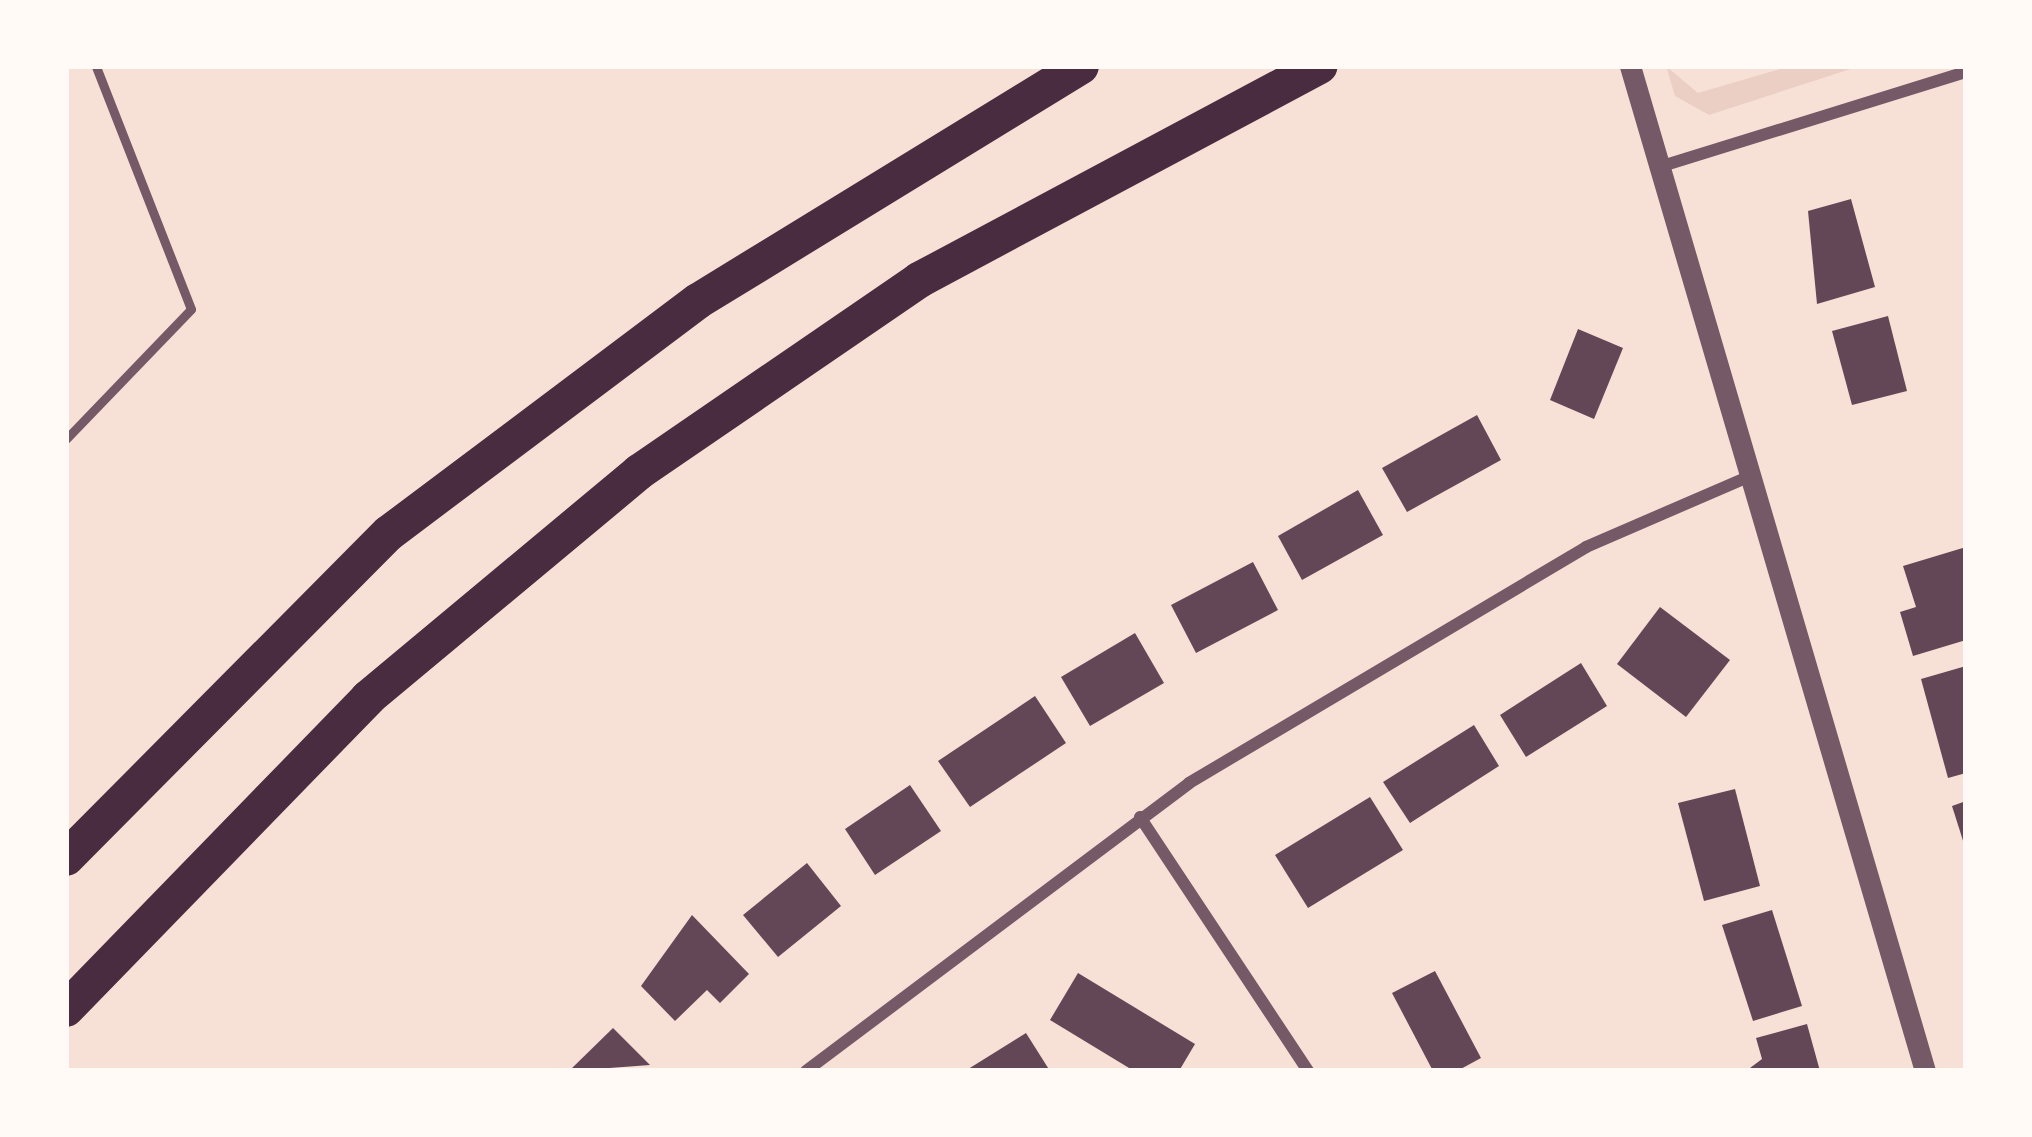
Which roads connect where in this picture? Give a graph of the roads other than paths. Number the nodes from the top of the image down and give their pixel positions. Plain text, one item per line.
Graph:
1 (96, 66) edge
2 (1081, 66) edge
3 (1319, 66) edge
4 (1630, 66) edge
5 (1966, 72) edge
6 (1659, 166) junction
7 (66, 439) edge
8 (1750, 476) junction
9 (1140, 817) junction
10 (66, 858) edge
11 (66, 1009) edge
12 (806, 1071) edge
13 (1308, 1071) edge
14 (1924, 1071) edge

1 - 7 lane
2 - 10 highway
3 - 11 highway
4 - 6 street
5 - 6 street
6 - 8 street
8 - 9 street
8 - 14 street
9 - 12 street
9 - 13 street

